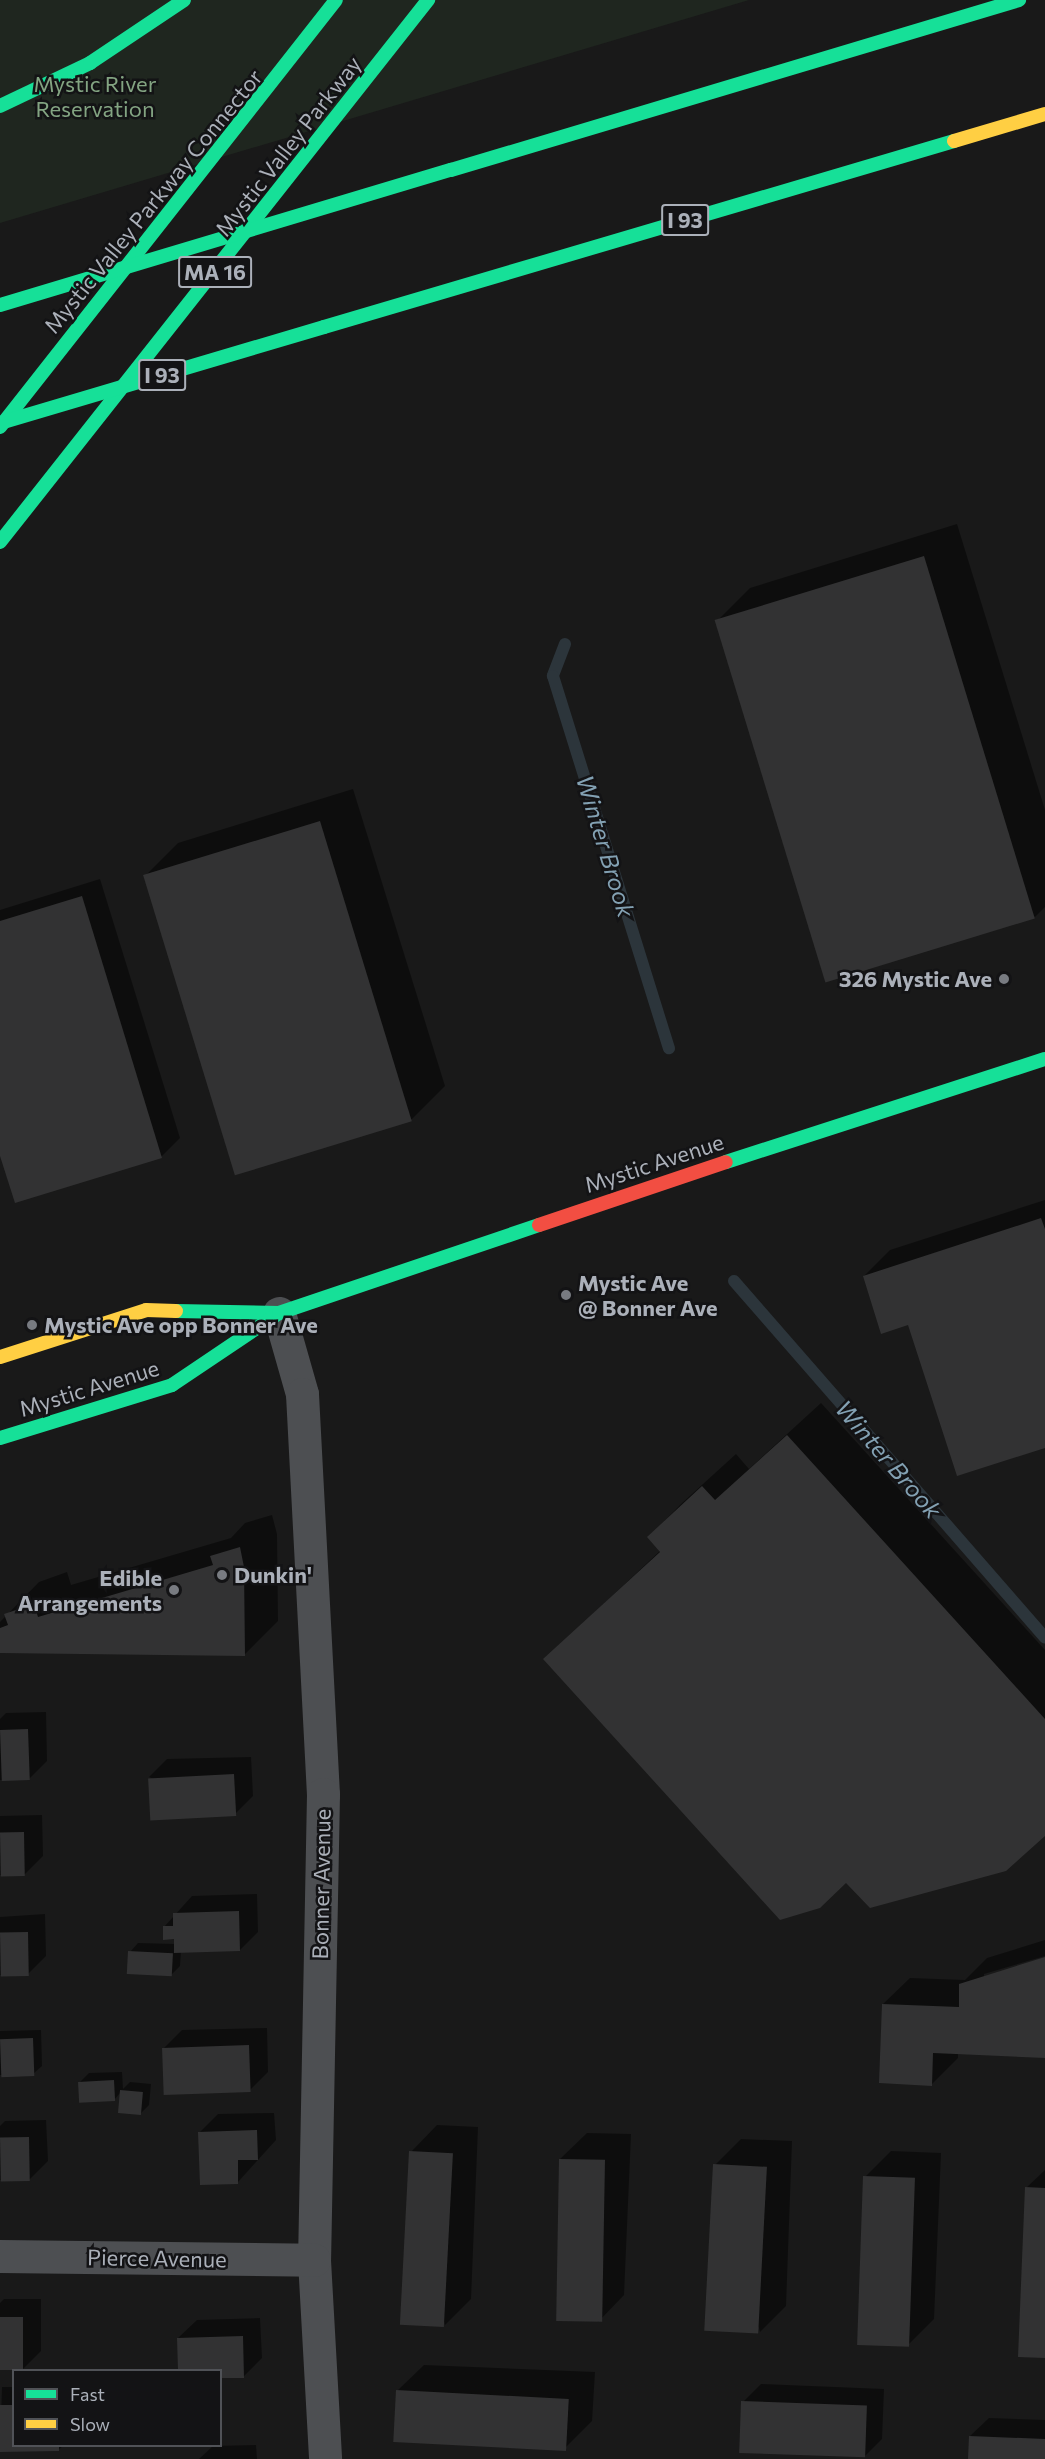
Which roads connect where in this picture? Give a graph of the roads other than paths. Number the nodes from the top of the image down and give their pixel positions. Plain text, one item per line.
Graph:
1 (184, 0) edge
2 (336, 0) edge
3 (428, 0) edge
4 (1019, 0) edge
5 (0, 106) edge
6 (1045, 114) edge
7 (0, 305) edge
8 (0, 425) edge
9 (0, 542) edge
10 (1045, 1059) edge
11 (279, 1313) junction
12 (0, 1357) edge
13 (0, 1438) edge
14 (0, 2256) edge
15 (314, 2260) junction
16 (325, 2459) edge

1 - 5 main road
2 - 8 main road, Mystic Valley Parkway Connector
3 - 9 main road, Mystic Valley Parkway / MA 16
4 - 7 main road, bridge
6 - 8 main road, I 93, bridge
10 - 11 main road, Mystic Avenue
11 - 12 main road, Mystic Avenue
11 - 13 main road, Mystic Avenue
11 - 15 street, Bonner Avenue
14 - 15 street, Pierce Avenue
15 - 16 street, Bonner Avenue

